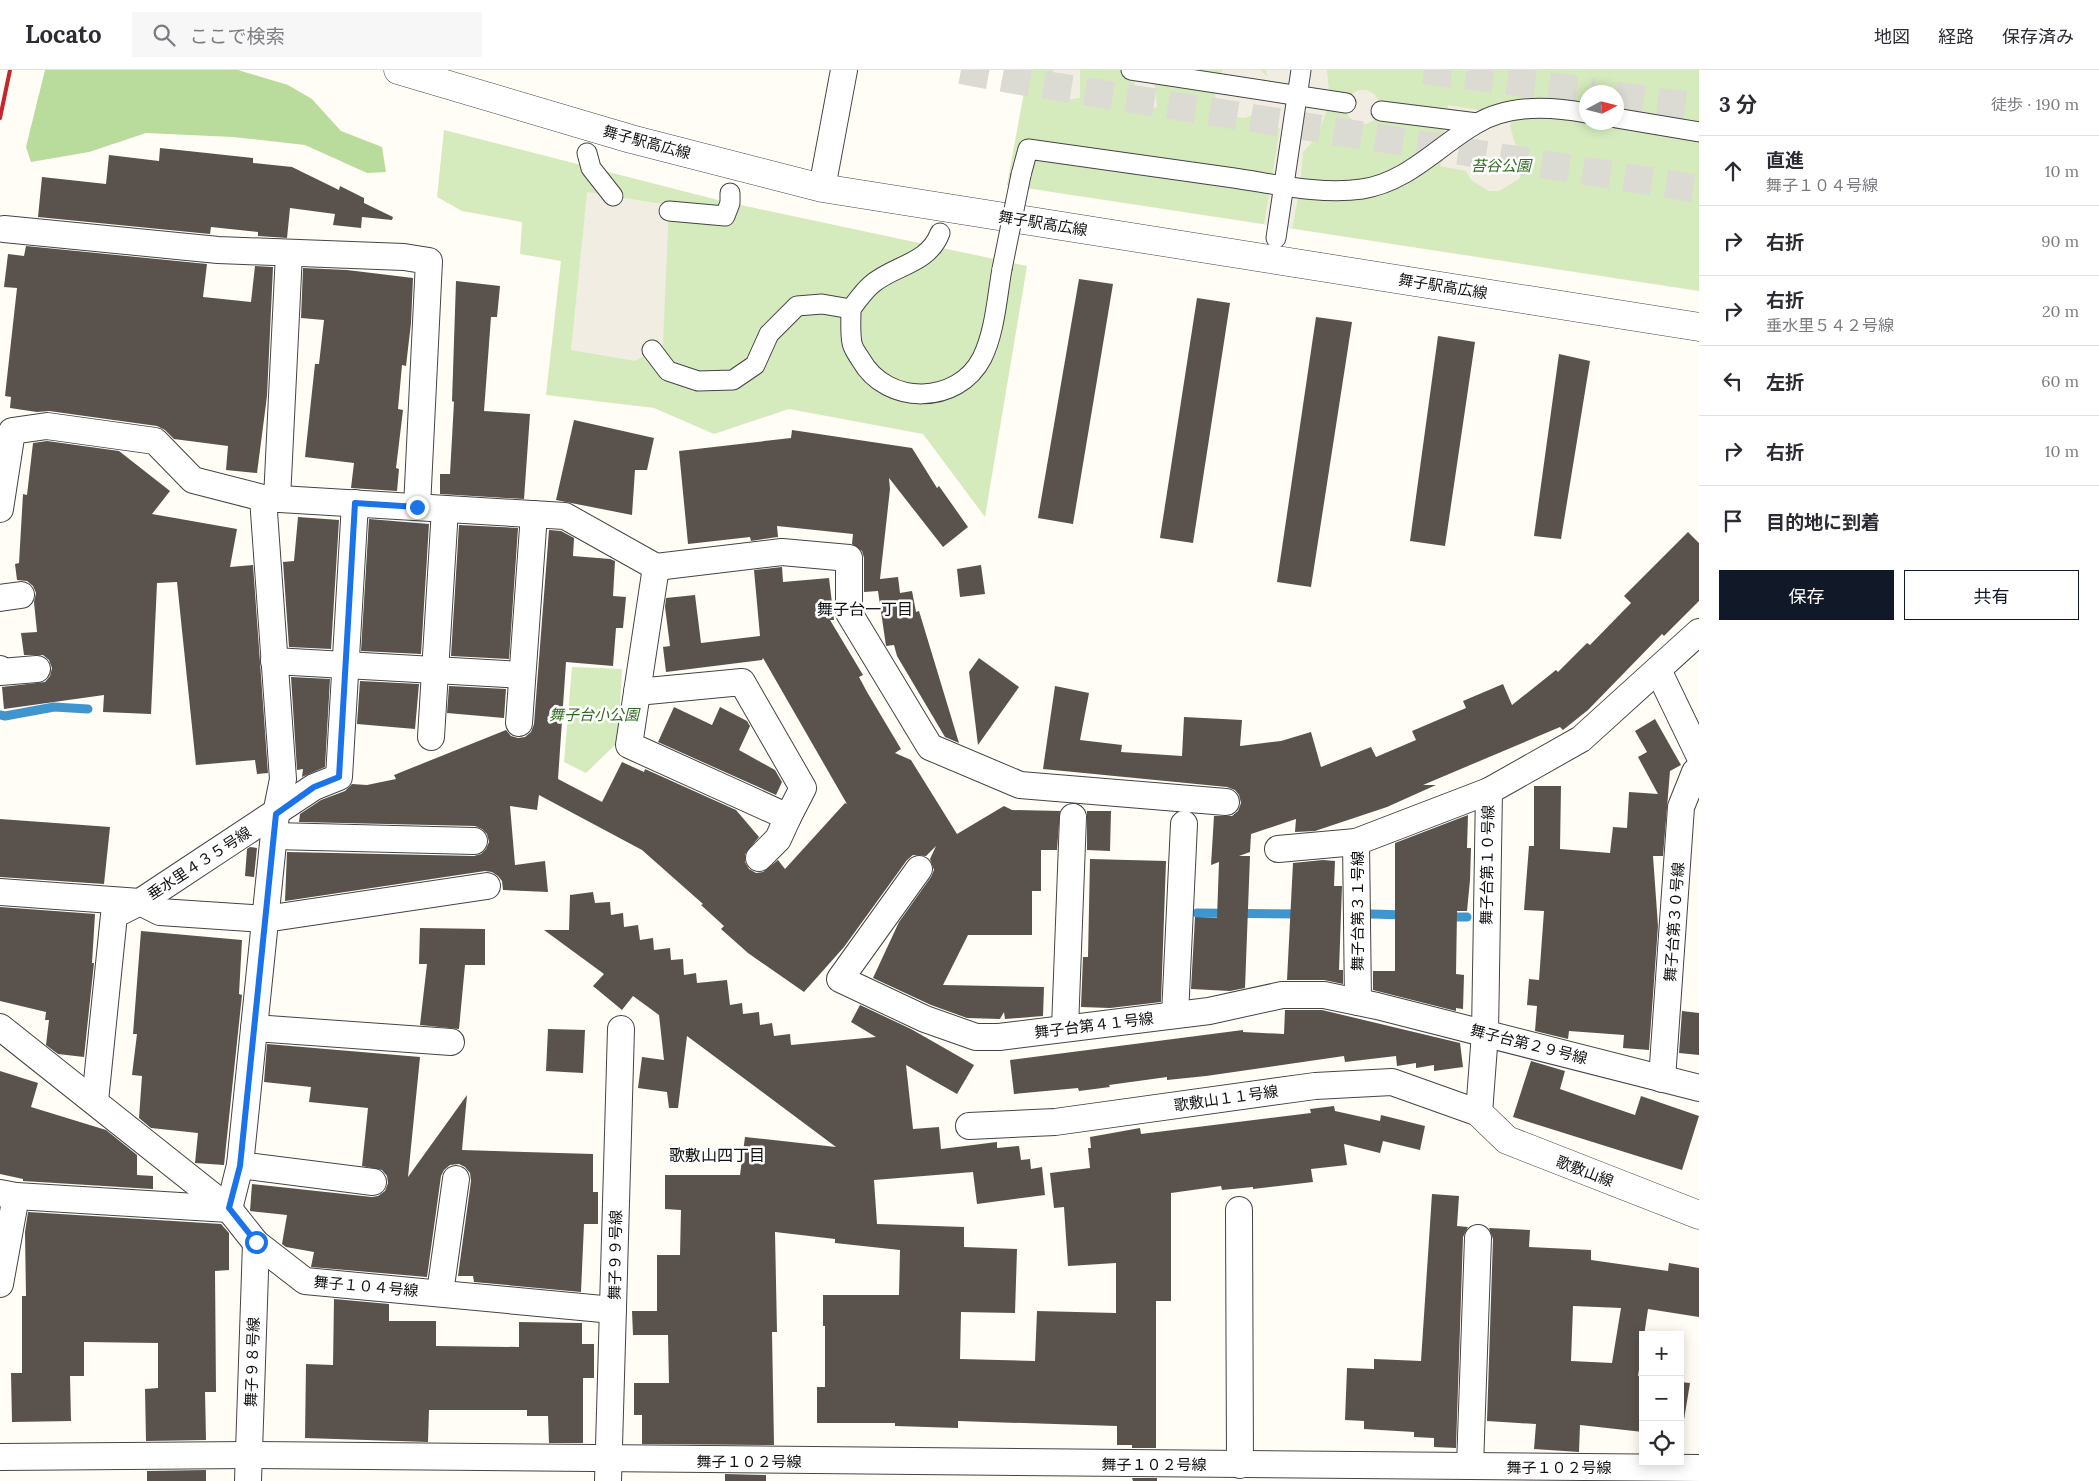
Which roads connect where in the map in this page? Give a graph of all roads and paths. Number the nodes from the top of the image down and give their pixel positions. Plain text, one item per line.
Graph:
1 (398, 70) edge
2 (844, 70) edge
3 (1131, 70) edge
4 (1301, 70) edge
5 (1298, 96) junction
6 (1346, 103) dead end
7 (1381, 111) dead end
8 (1579, 112) edge
9 (1624, 119) edge
10 (1477, 123) junction
11 (1699, 132) edge
12 (587, 154) dead end
13 (1285, 185) junction
14 (822, 188) junction
15 (730, 193) dead end
16 (613, 196) dead end
17 (668, 211) dead end
18 (4, 229) dead end
19 (940, 233) dead end
20 (1276, 238) dead end
21 (289, 253) junction
22 (851, 309) junction
23 (1699, 327) edge
24 (652, 350) dead end
25 (270, 499) junction
26 (355, 503) junction
27 (417, 507) junction
28 (0, 509) edge
29 (444, 509) junction
30 (534, 514) junction
31 (656, 567) junction
32 (1699, 632) edge
33 (274, 661) junction
34 (345, 664) junction
35 (0, 669) edge
36 (37, 669) dead end
37 (1658, 670) junction
38 (434, 671) junction
39 (522, 675) junction
40 (637, 692) junction
41 (519, 723) dead end
42 (431, 737) dead end
43 (1699, 755) edge
44 (1699, 769) edge
45 (1489, 791) junction
46 (1226, 802) dead end
47 (788, 817) junction
48 (1073, 817) dead end
49 (1184, 824) dead end
50 (275, 825) junction
51 (474, 841) dead end
52 (1356, 842) junction
53 (1278, 849) dead end
54 (759, 858) dead end
55 (919, 869) dead end
56 (487, 886) dead end
57 (0, 892) edge
58 (140, 902) junction
59 (265, 919) junction
60 (1358, 1002) junction
61 (1175, 1015) junction
62 (0, 1027) edge
63 (254, 1028) junction
64 (1065, 1028) junction
65 (621, 1029) dead end
66 (1485, 1033) junction
67 (451, 1042) dead end
68 (1662, 1079) junction
69 (1699, 1088) edge
70 (95, 1101) junction
71 (1479, 1114) junction
72 (969, 1126) dead end
73 (240, 1166) junction
74 (456, 1179) dead end
75 (374, 1182) dead end
76 (8, 1194) edge
77 (229, 1208) junction
78 (1239, 1210) dead end
79 (1699, 1215) edge
80 (1478, 1238) dead end
81 (256, 1242) junction
82 (0, 1284) edge
83 (440, 1294) junction
84 (613, 1310) junction
85 (249, 1455) junction
86 (0, 1457) edge
87 (1240, 1465) junction
88 (1470, 1466) junction
89 (1699, 1468) edge
90 (608, 1470) edge
91 (1192, 1473) edge
92 (248, 1481) edge

1 - 14 street, 舞子駅高広線
2 - 14 street
3 - 5 street
4 - 5 street
5 - 6 street
5 - 13 street
7 - 10 street
8 - 10 street
9 - 11 street
10 - 13 street
12 - 16 street
13 - 20 street
13 - 22 street, bridge
14 - 23 street, 舞子駅高広線
15 - 17 street
18 - 21 street
19 - 22 street
21 - 25 street
21 - 27 street
22 - 24 street
25 - 26 street
25 - 28 street
25 - 33 street
26 - 27 street
26 - 34 street
27 - 29 street
29 - 30 street
29 - 38 street
30 - 31 street
30 - 39 street
31 - 40 street
31 - 46 street
32 - 37 street, 舞子台第１０号線
33 - 34 street
33 - 50 street
34 - 38 street
34 - 50 street, 垂水里４３５号線
35 - 36 street
37 - 43 street
37 - 45 street, 舞子台第１０号線
38 - 39 street
38 - 42 street
39 - 41 street
40 - 47 street
40 - 47 street
44 - 68 street, 舞子台第３０号線
45 - 52 street, 舞子台第３１号線
45 - 66 street, 舞子台第１０号線
47 - 54 street
48 - 64 street
49 - 61 street
50 - 51 street
50 - 58 street, 垂水里４３５号線
50 - 59 street
52 - 53 street
52 - 60 street, 舞子台第３１号線
55 - 64 street, 舞子台第４１号線
56 - 59 street
57 - 58 street, 垂水里４３５号線
58 - 59 street
58 - 70 street
59 - 63 street
60 - 61 street, 舞子台第４１号線
60 - 66 street, 舞子台第２９号線
61 - 64 street, 舞子台第４１号線
62 - 70 street, 舞子１０４号線
63 - 67 street
63 - 73 street
65 - 84 street, 舞子９９号線
66 - 68 street, 舞子台第２９号線
66 - 71 street, 舞子台第１０号線
68 - 69 street, 舞子台第２９号線
70 - 77 street, 舞子１０４号線
71 - 72 street, 歌敷山１１号線
71 - 79 street, 歌敷山線
73 - 75 street
73 - 77 street
74 - 83 street
76 - 77 street
76 - 82 street
77 - 81 street, 舞子１０４号線
78 - 87 street
80 - 88 street
81 - 83 street, 舞子１０４号線
81 - 85 street, 舞子９８号線
83 - 84 street, 舞子１０４号線
84 - 90 street, 舞子９９号線
85 - 86 street, 舞子１０２号線
85 - 90 street, 舞子１０２号線
85 - 92 street, 舞子９８号線
87 - 88 street, 舞子１０２号線
87 - 91 street, 舞子１０２号線
88 - 89 street, 舞子１０２号線
90 - 91 street, 舞子１０２号線

